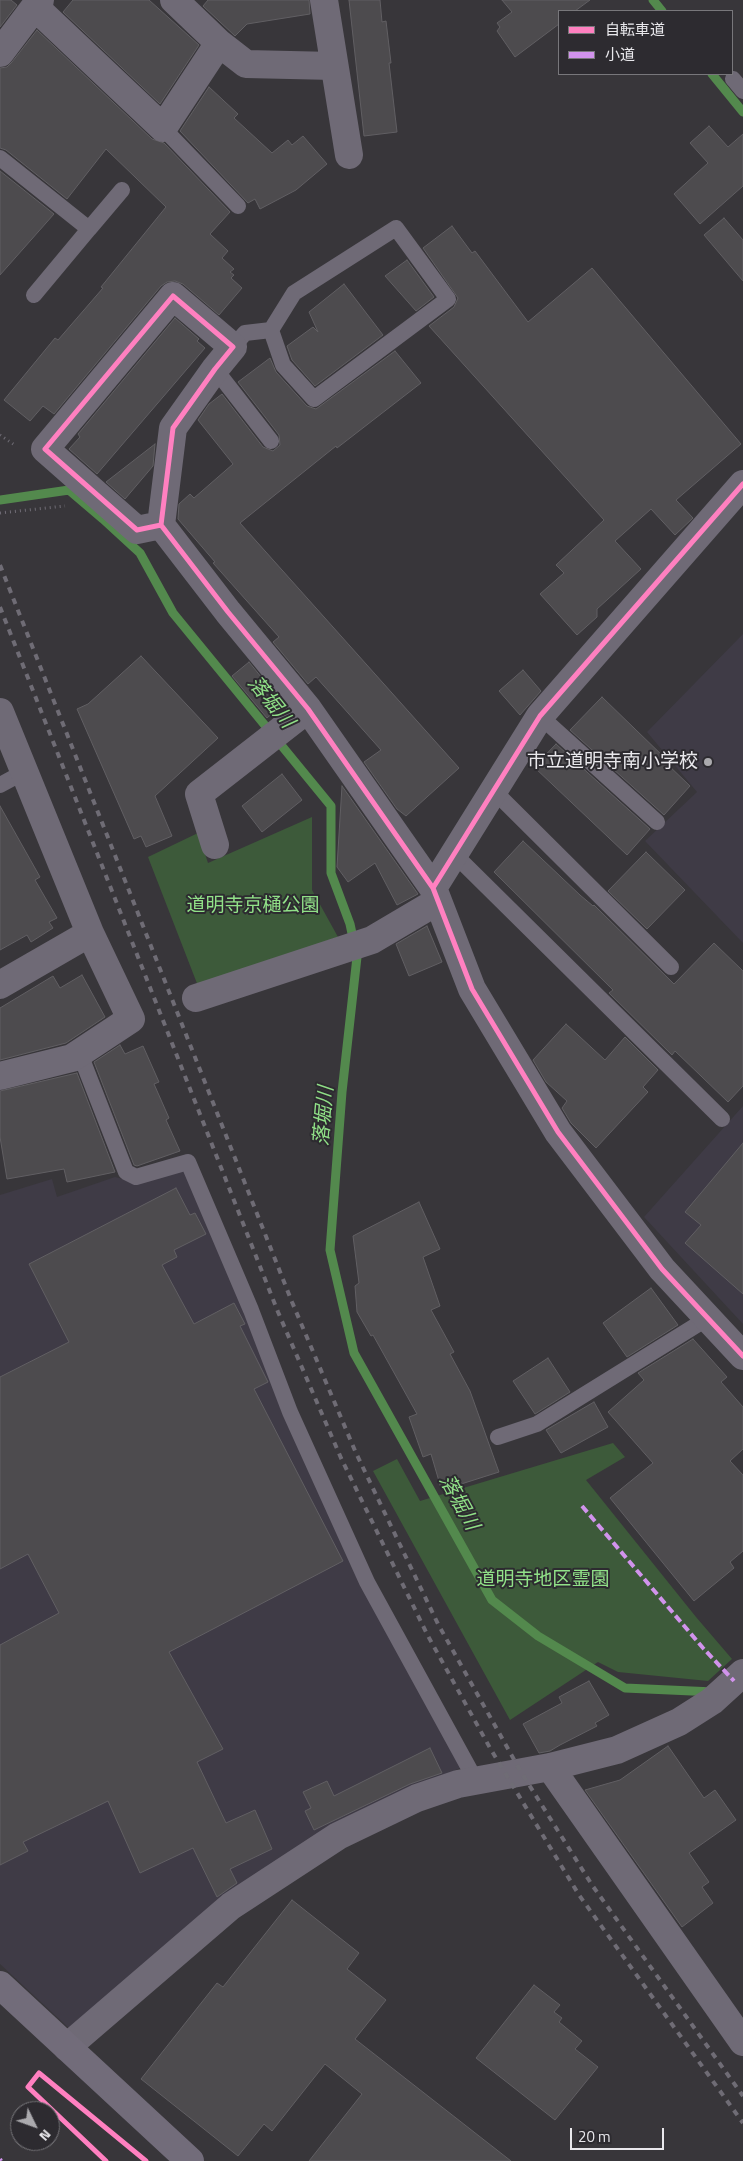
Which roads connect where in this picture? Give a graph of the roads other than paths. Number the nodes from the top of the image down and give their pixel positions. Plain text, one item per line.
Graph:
1 (174, 0) edge
2 (324, 0) edge
3 (37, 4) edge
4 (219, 44) junction
5 (0, 53) edge
6 (334, 66) junction
7 (163, 128) junction
8 (349, 155) dead end
9 (0, 158) edge
10 (122, 190) dead end
11 (238, 206) dead end
12 (89, 229) junction
13 (34, 295) dead end
14 (271, 330) junction
15 (233, 347) junction
16 (215, 369) junction
17 (271, 441) dead end
18 (743, 484) edge
19 (161, 525) junction
20 (308, 709) junction
21 (0, 712) edge
22 (540, 716) junction
23 (24, 772) junction
24 (0, 785) edge
25 (494, 791) junction
26 (657, 822) dead end
27 (214, 845) dead end
28 (454, 854) junction
29 (436, 894) junction
30 (90, 933) junction
31 (671, 967) dead end
32 (0, 985) edge
33 (196, 998) dead end
34 (80, 1054) junction
35 (0, 1076) edge
36 (722, 1119) dead end
37 (708, 1318) junction
38 (743, 1356) edge
39 (498, 1437) dead end
40 (728, 1686) edge
41 (550, 1767) junction
42 (476, 1781) junction
43 (0, 1985) edge
44 (743, 2042) edge
45 (67, 2047) junction
46 (190, 2161) edge

1 - 4 street
2 - 6 street
3 - 5 street
3 - 7 street
4 - 6 street
4 - 7 street
6 - 8 street
7 - 11 lane
9 - 12 lane
10 - 12 lane
12 - 13 lane
14 - 14 lane
14 - 15 lane
15 - 16 street
15 - 19 street
16 - 17 lane
16 - 19 street
18 - 22 street
19 - 20 street
20 - 27 street
20 - 29 street
21 - 23 street
22 - 25 street
22 - 26 lane
23 - 24 lane
23 - 30 street
25 - 28 street
25 - 31 lane
28 - 29 street
28 - 36 lane
29 - 33 street
29 - 37 street
30 - 32 street
30 - 34 street
34 - 35 street
34 - 42 lane
37 - 38 street
37 - 39 lane
40 - 41 street
41 - 42 street
41 - 44 street
42 - 45 street
43 - 45 street
45 - 46 street

